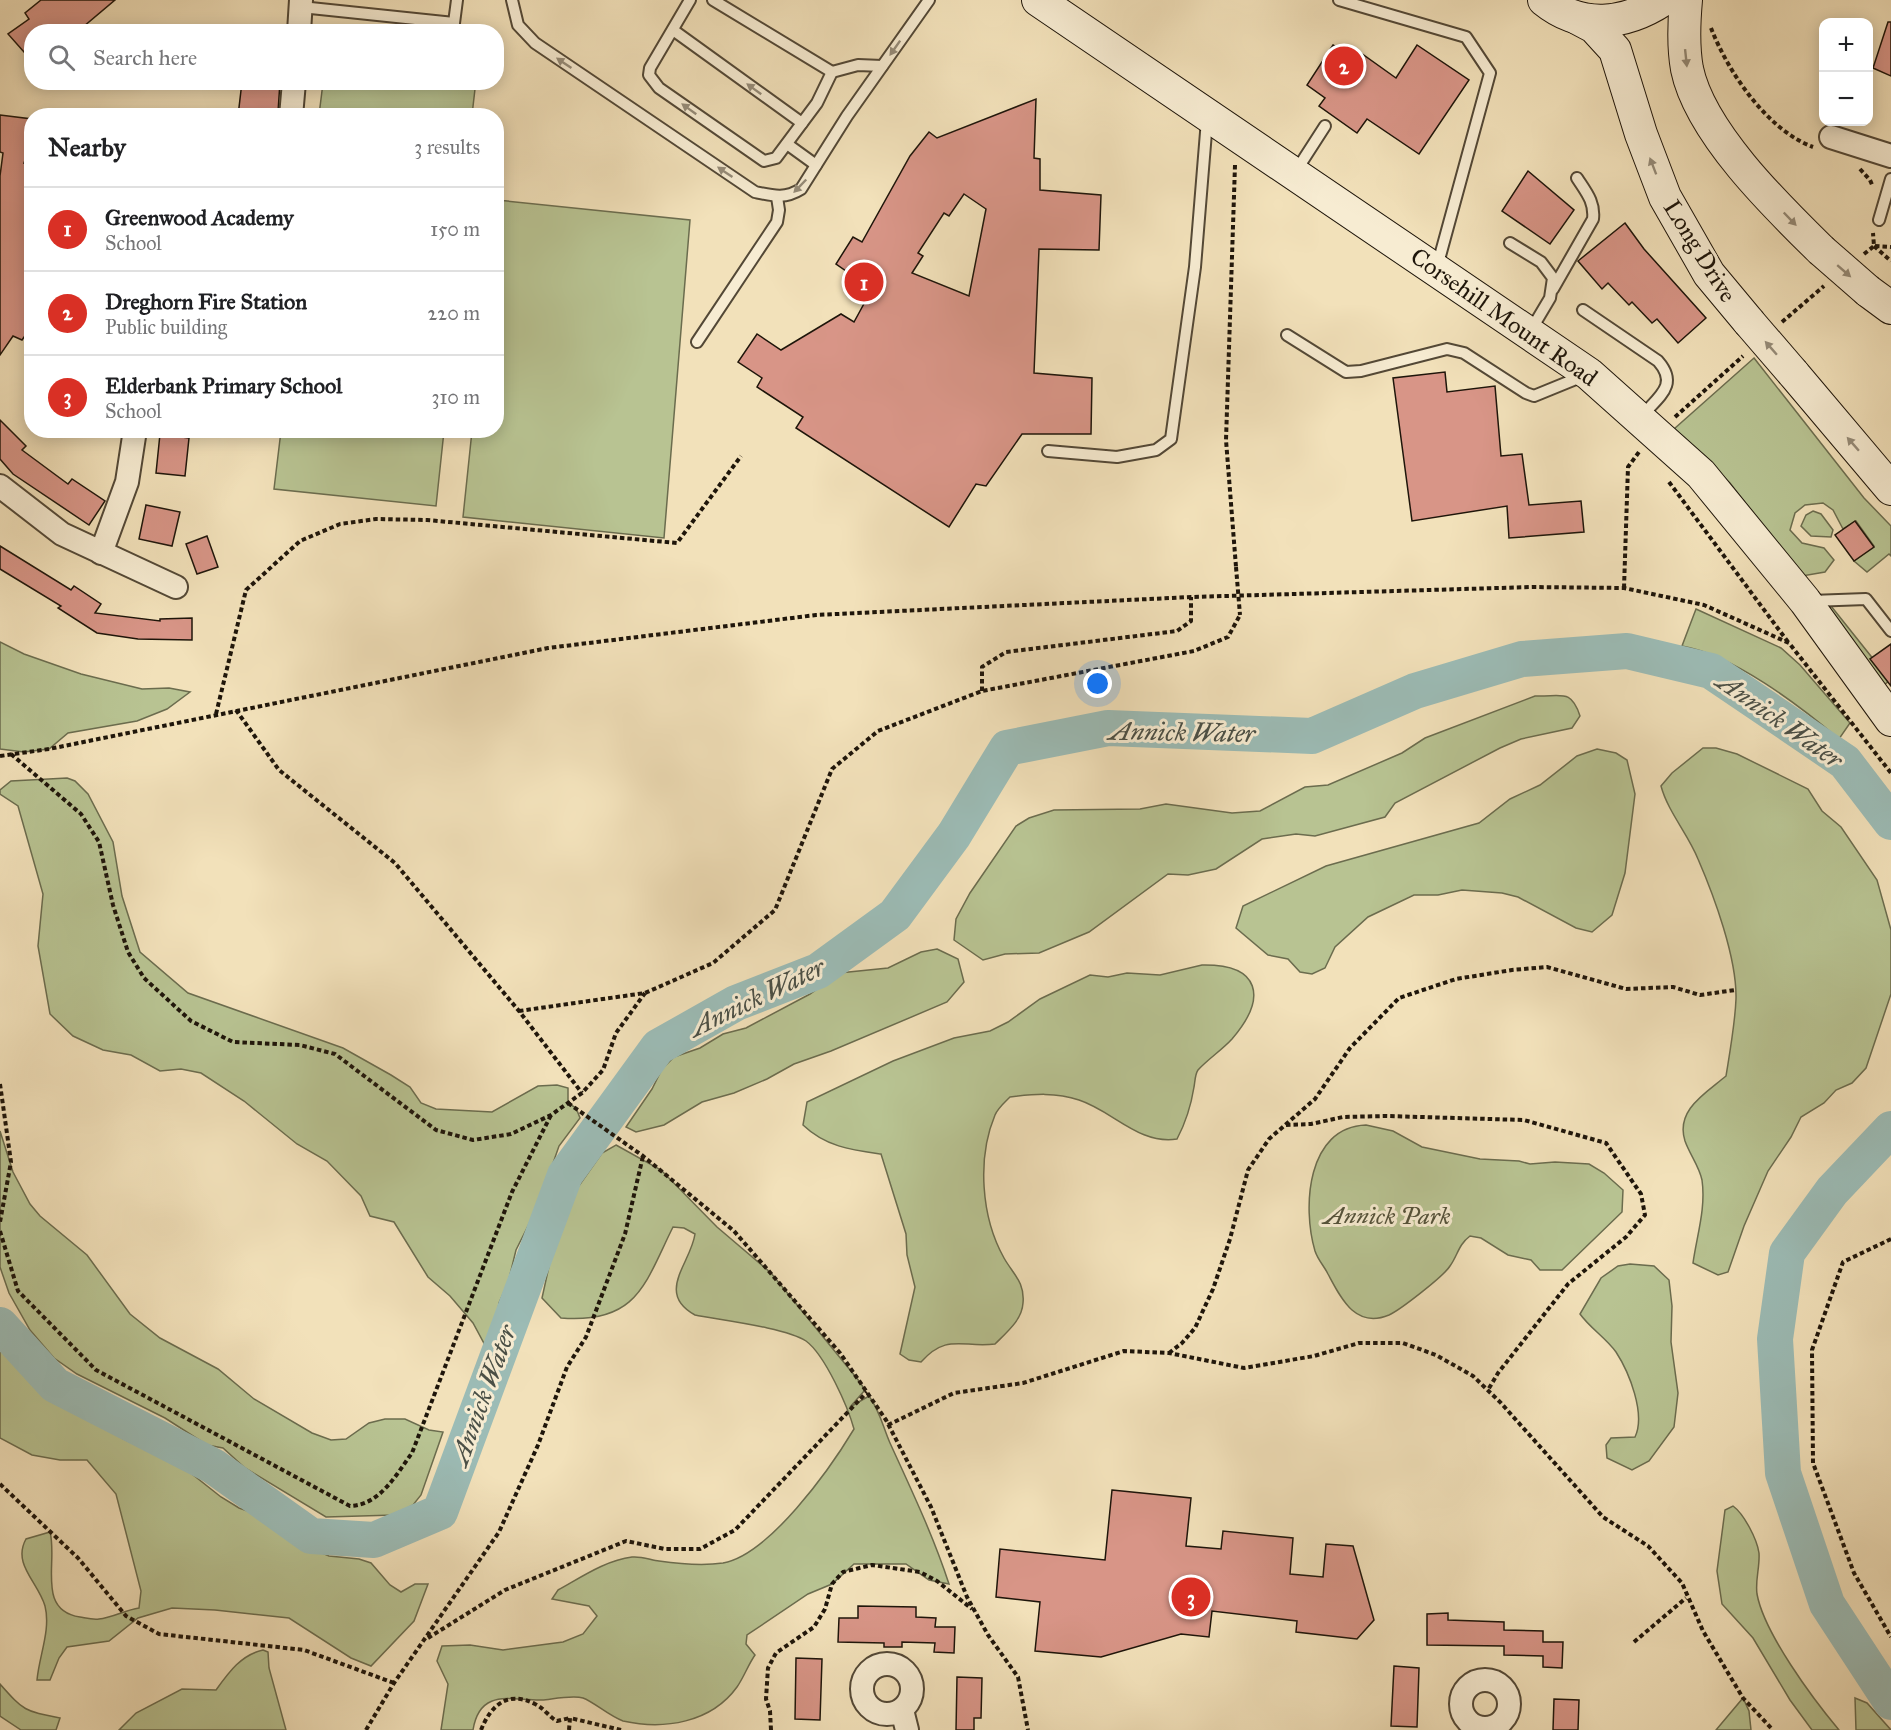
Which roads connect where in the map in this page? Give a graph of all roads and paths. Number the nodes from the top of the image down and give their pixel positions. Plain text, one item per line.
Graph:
1 (457, 0) edge
2 (512, 0) edge
3 (690, 0) edge
4 (713, 0) edge
5 (928, 0) edge
6 (1038, 0) edge
7 (1339, 0) edge
8 (1544, 0) edge
9 (1662, 0) edge
10 (1686, 0) edge
11 (301, 4) edge
12 (1577, 18) junction
13 (1708, 22) dead end
14 (300, 24) edge
15 (673, 30) junction
16 (882, 66) junction
17 (832, 72) junction
18 (293, 90) edge
19 (292, 108) edge
20 (1207, 114) junction
21 (802, 123) junction
22 (1325, 126) dead end
23 (1236, 134) junction
24 (1825, 143) joint
25 (787, 144) junction
26 (1891, 156) edge
27 (816, 165) junction
28 (1856, 167) dead end
29 (1294, 174) junction
30 (1577, 178) dead end
31 (1891, 179) edge
32 (1874, 193) dead end
33 (777, 197) junction
34 (1876, 223) joint
35 (1510, 243) dead end
36 (1874, 246) junction
37 (1891, 248) edge
38 (1863, 254) dead end
39 (1891, 261) edge
40 (1436, 270) junction
41 (1826, 284) dead end
42 (1553, 289) junction
43 (1879, 299) edge
44 (1583, 310) dead end
45 (1781, 322) dead end
46 (1530, 333) junction
47 (1287, 335) dead end
48 (697, 342) dead end
49 (1589, 374) junction
50 (1640, 419) junction
51 (134, 438) edge
52 (1048, 451) dead end
53 (741, 456) dead end
54 (1664, 476) dead end
55 (0, 486) edge
56 (1891, 489) edge
57 (101, 553) junction
58 (176, 587) dead end
59 (1191, 597) junction
60 (1805, 601) junction
61 (1891, 631) edge
62 (1789, 643) junction
63 (982, 691) junction
64 (237, 710) junction
65 (216, 714) junction
66 (1891, 720) edge
67 (11, 754) junction
68 (0, 756) edge
69 (1891, 773) edge
70 (1735, 990) dead end
71 (645, 993) junction
72 (519, 1011) junction
73 (0, 1084) edge
74 (582, 1093) junction
75 (568, 1103) junction
76 (551, 1115) junction
77 (1285, 1125) junction
78 (643, 1156) junction
79 (0, 1222) edge
80 (0, 1231) edge
81 (1891, 1239) edge
82 (1169, 1353) junction
83 (1488, 1390) junction
84 (867, 1392) junction
85 (888, 1425) junction
86 (0, 1484) edge
87 (1687, 1598) junction
88 (975, 1611) junction
89 (1891, 1637) edge
90 (425, 1640) junction
91 (1634, 1642) dead end
92 (394, 1683) junction
93 (570, 1718) junction
94 (366, 1730) edge
95 (481, 1730) edge
96 (569, 1730) edge
97 (621, 1730) edge
98 (771, 1730) edge
99 (1028, 1730) edge
100 (1773, 1730) edge

1 - 11 lane
33 -> 2 lane
3 - 15 lane
4 - 17 lane
5 -> 16 lane
6 - 20 main road, Corsehill Mount Road
7 - 40 lane
8 - 12 main road
9 - 12 main road
10 -> 43 main road, bridge
11 - 14 street
56 -> 12 main road, Long Drive, bridge
13 - 24 path
21 -> 15 lane
25 -> 15 lane
16 - 17 lane
16 - 27 lane
17 - 21 lane
18 - 19 street
20 - 23 main road, Corsehill Mount Road
20 - 52 lane
21 - 25 lane
22 - 29 lane
23 - 29 main road, Corsehill Mount Road
23 - 63 path, bridge
24 - 26 street
25 - 27 lane
27 -> 33 lane
28 - 32 path
29 - 40 main road, Corsehill Mount Road
30 - 42 lane
31 - 34 lane
33 - 48 lane
34 - 36 path
35 - 42 lane
36 - 37 path
36 - 38 path
36 - 39 path
40 - 46 main road, Corsehill Mount Road
41 - 45 path
42 - 46 lane
44 - 50 lane
46 - 49 main road, Corsehill Mount Road
47 - 49 lane
49 - 50 main road, Corsehill Mount Road
50 - 60 main road, Corsehill Mount Road
51 - 57 street
53 - 65 path
54 - 62 path
55 - 57 street
57 - 58 street
59 - 62 path
59 - 63 path
59 - 64 path
60 - 61 lane
60 - 66 main road, Corsehill Mount Road
62 - 69 path
63 - 71 path
64 - 65 path
64 - 72 path
65 - 67 path
67 - 68 path
67 - 76 path
70 - 77 path
71 - 72 path
71 - 74 path
72 - 74 path
73 - 79 path
74 - 75 path
75 - 76 path
75 - 78 path
76 - 80 path
77 - 82 path
77 - 83 path
78 - 84 path
78 - 90 path
81 - 89 path
82 - 83 path
82 - 85 path
83 - 87 path
84 - 85 path
84 - 90 path
85 - 88 path
86 - 92 path
87 - 91 path
87 - 100 path
88 - 98 path
88 - 99 path
90 - 92 path
92 - 94 path
93 - 95 path
93 - 96 path
93 - 97 path

